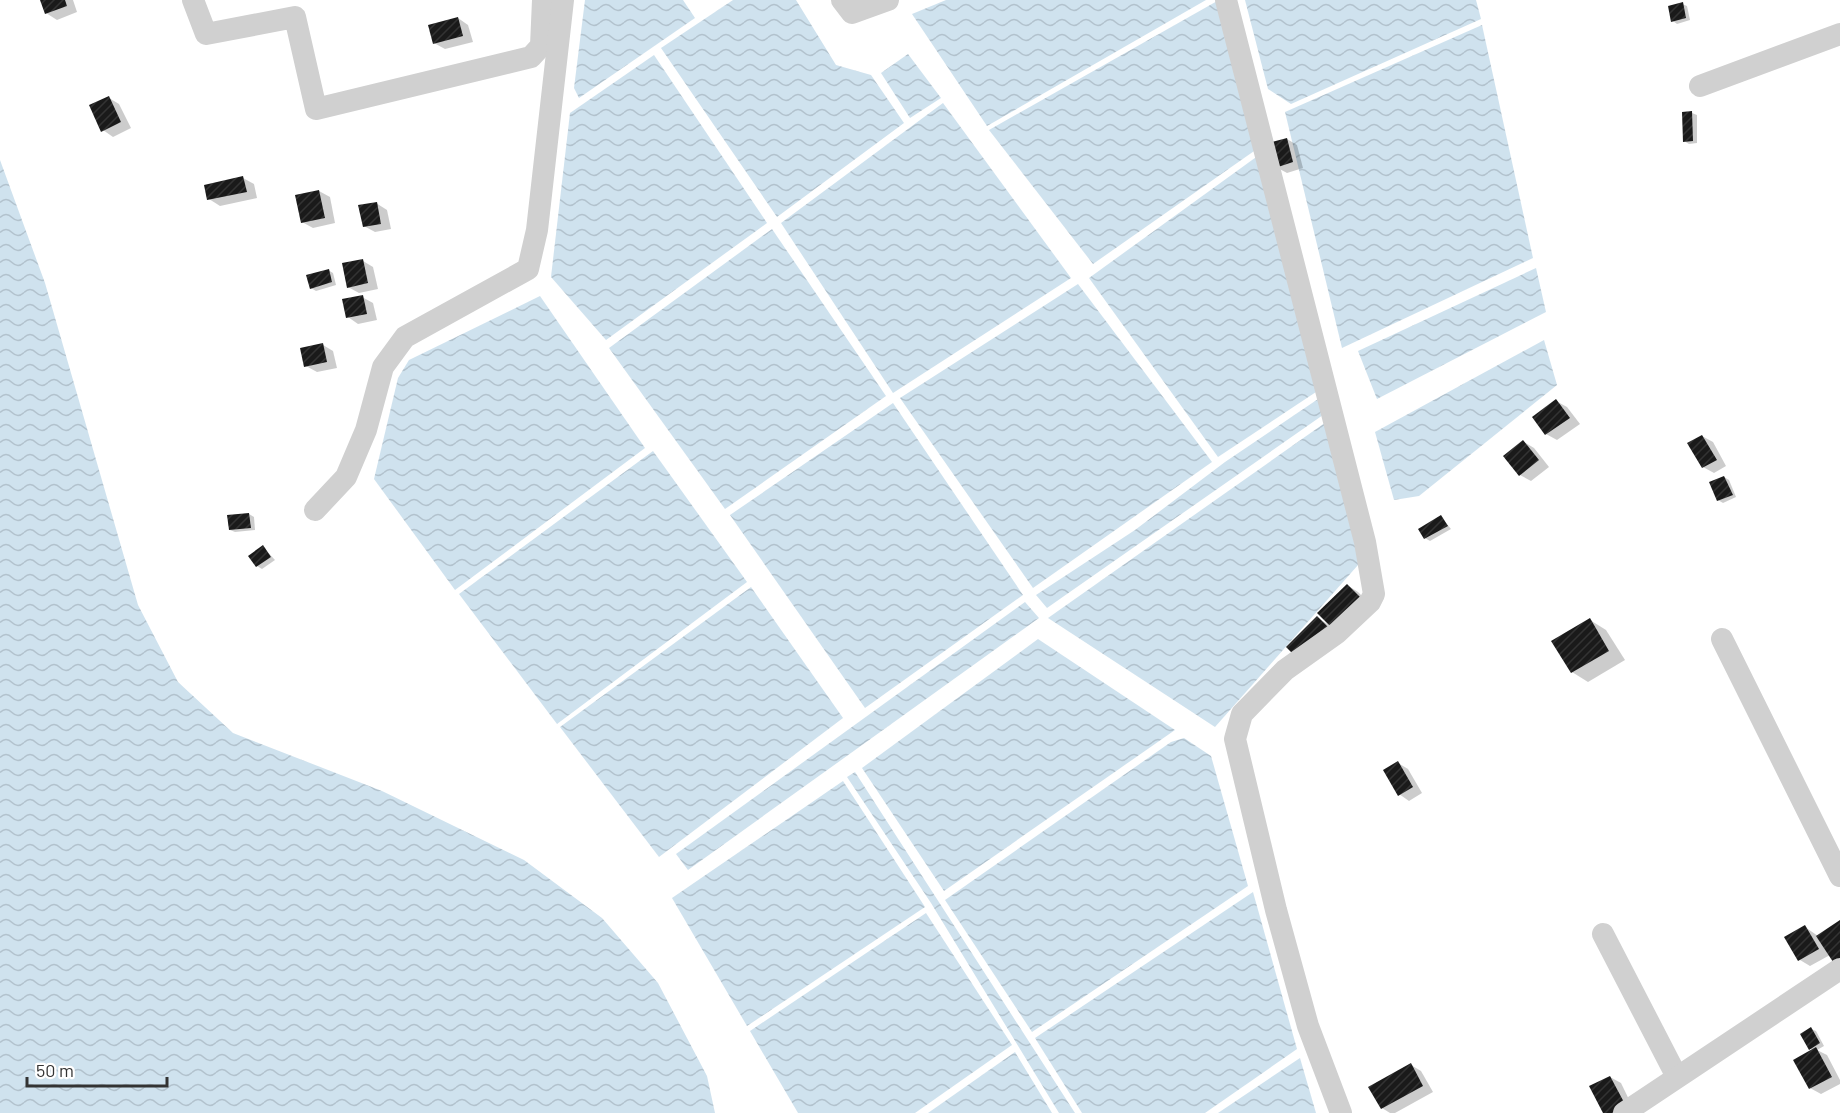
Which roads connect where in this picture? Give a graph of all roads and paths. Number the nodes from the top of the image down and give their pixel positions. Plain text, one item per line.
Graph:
1 (193, 0) edge
2 (543, 0) edge
3 (563, 0) edge
4 (842, 0) edge
5 (888, 0) edge
6 (1226, 0) edge
7 (1840, 34) edge
8 (1700, 86) dead end
9 (315, 510) dead end
10 (1722, 639) dead end
11 (1840, 876) edge
12 (1603, 934) dead end
13 (1840, 969) edge
14 (1677, 1077) junction
15 (1341, 1113) edge
16 (1624, 1113) edge

1 - 2 street
3 - 9 street
4 - 5 street
6 - 15 street
7 - 8 street
10 - 11 street
12 - 14 street
13 - 14 street
14 - 16 street

